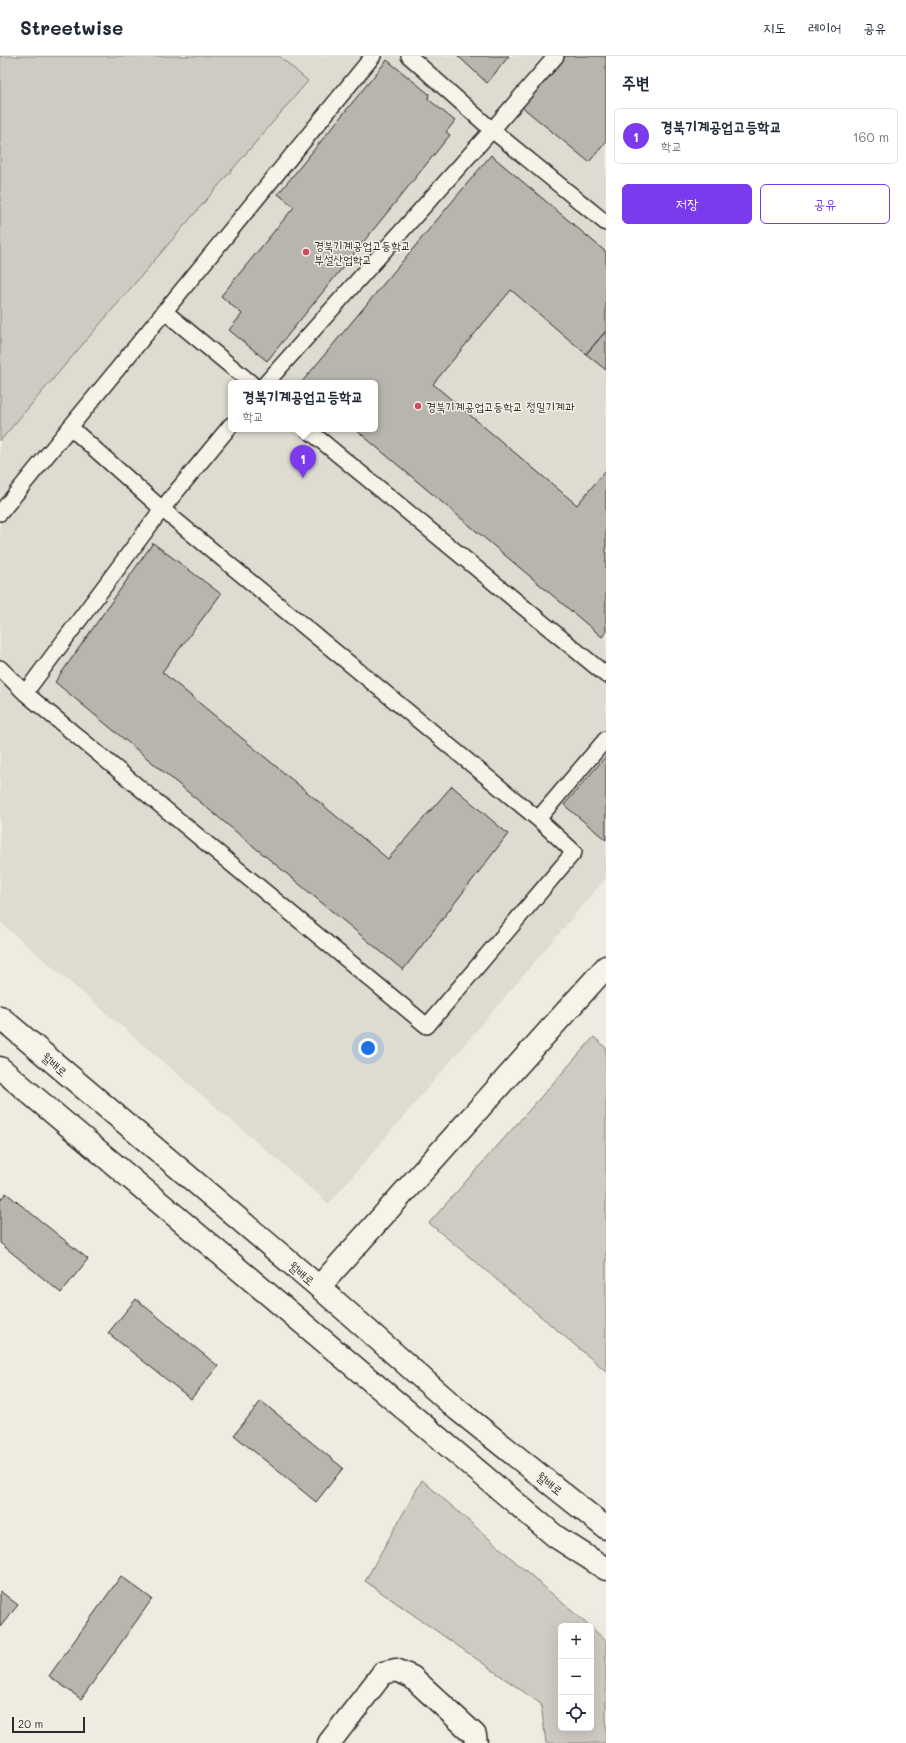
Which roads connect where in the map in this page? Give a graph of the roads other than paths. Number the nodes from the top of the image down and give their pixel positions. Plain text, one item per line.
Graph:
1 (373, 56) edge
2 (409, 56) edge
3 (556, 56) edge
4 (492, 130) junction
5 (606, 223) edge
6 (164, 311) junction
7 (247, 380) edge
8 (269, 380) edge
9 (70, 427) junction
10 (228, 429) edge
11 (311, 432) edge
12 (162, 509) junction
13 (0, 513) edge
14 (0, 668) edge
15 (606, 675) edge
16 (25, 693) junction
17 (606, 739) edge
18 (538, 818) junction
19 (602, 981) edge
20 (0, 1017) edge
21 (0, 1068) edge
22 (319, 1287) junction
23 (606, 1528) edge
24 (606, 1569) edge
25 (328, 1743) edge
26 (476, 1743) edge

1 - 6 lane
2 - 4 lane
3 - 4 lane
4 - 5 lane
4 - 8 lane
6 - 7 lane
6 - 9 lane
9 - 12 lane
9 - 13 lane
10 - 12 lane
11 - 15 lane
12 - 16 lane
12 - 18 lane
14 - 16 lane
16 - 18 lane
17 - 18 lane
19 - 22 main road
20 - 22 main road, 월배로
21 - 24 main road
22 - 23 main road, 월배로
25 - 26 main road

